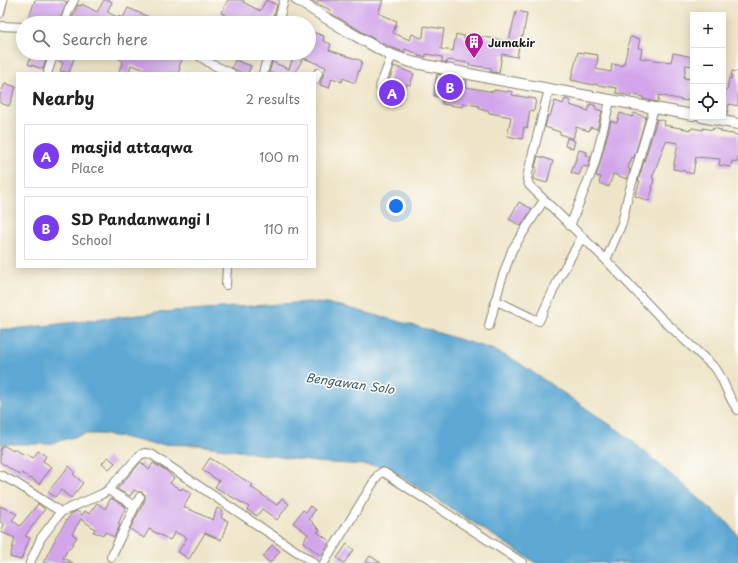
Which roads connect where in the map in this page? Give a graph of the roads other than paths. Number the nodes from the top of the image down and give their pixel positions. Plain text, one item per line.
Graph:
1 (3, 0) edge
2 (74, 0) edge
3 (284, 0) edge
4 (298, 0) edge
5 (0, 13) edge
6 (66, 16) edge
7 (280, 16) edge
8 (0, 26) edge
9 (16, 27) edge
10 (392, 55) junction
11 (52, 60) edge
12 (205, 60) edge
13 (267, 60) edge
14 (48, 71) dead end
15 (230, 72) edge
16 (264, 72) edge
17 (380, 87) dead end
18 (549, 89) junction
19 (610, 101) junction
20 (654, 108) junction
21 (690, 114) edge
22 (717, 120) edge
23 (738, 124) edge
24 (544, 200) junction
25 (570, 226) junction
26 (582, 237) junction
27 (606, 260) junction
28 (227, 268) edge
29 (226, 285) dead end
30 (495, 300) junction
31 (489, 326) dead end
32 (738, 410) edge
33 (0, 475) edge
34 (108, 490) junction
35 (140, 497) dead end
36 (135, 506) junction
37 (61, 512) junction
38 (111, 557) dead end
39 (512, 560) edge
40 (30, 563) edge
41 (314, 563) edge
42 (324, 563) edge
43 (523, 563) edge

1 - 5 street
2 - 6 street
3 - 7 street
4 - 10 street
8 - 9 street
10 - 17 street
10 - 18 street
11 - 14 street
12 - 15 street
13 - 16 street
18 - 19 street
18 - 24 street
19 - 20 street
19 - 25 street
20 - 21 street
20 - 27 street
22 - 23 street
24 - 25 street
24 - 30 street
25 - 26 street
26 - 27 street
26 - 30 street
27 - 32 street
28 - 29 street
30 - 31 street
33 - 37 street
34 - 36 street
34 - 37 street
34 - 41 street
35 - 36 street
36 - 38 street
37 - 40 street
39 - 42 street
39 - 43 street

